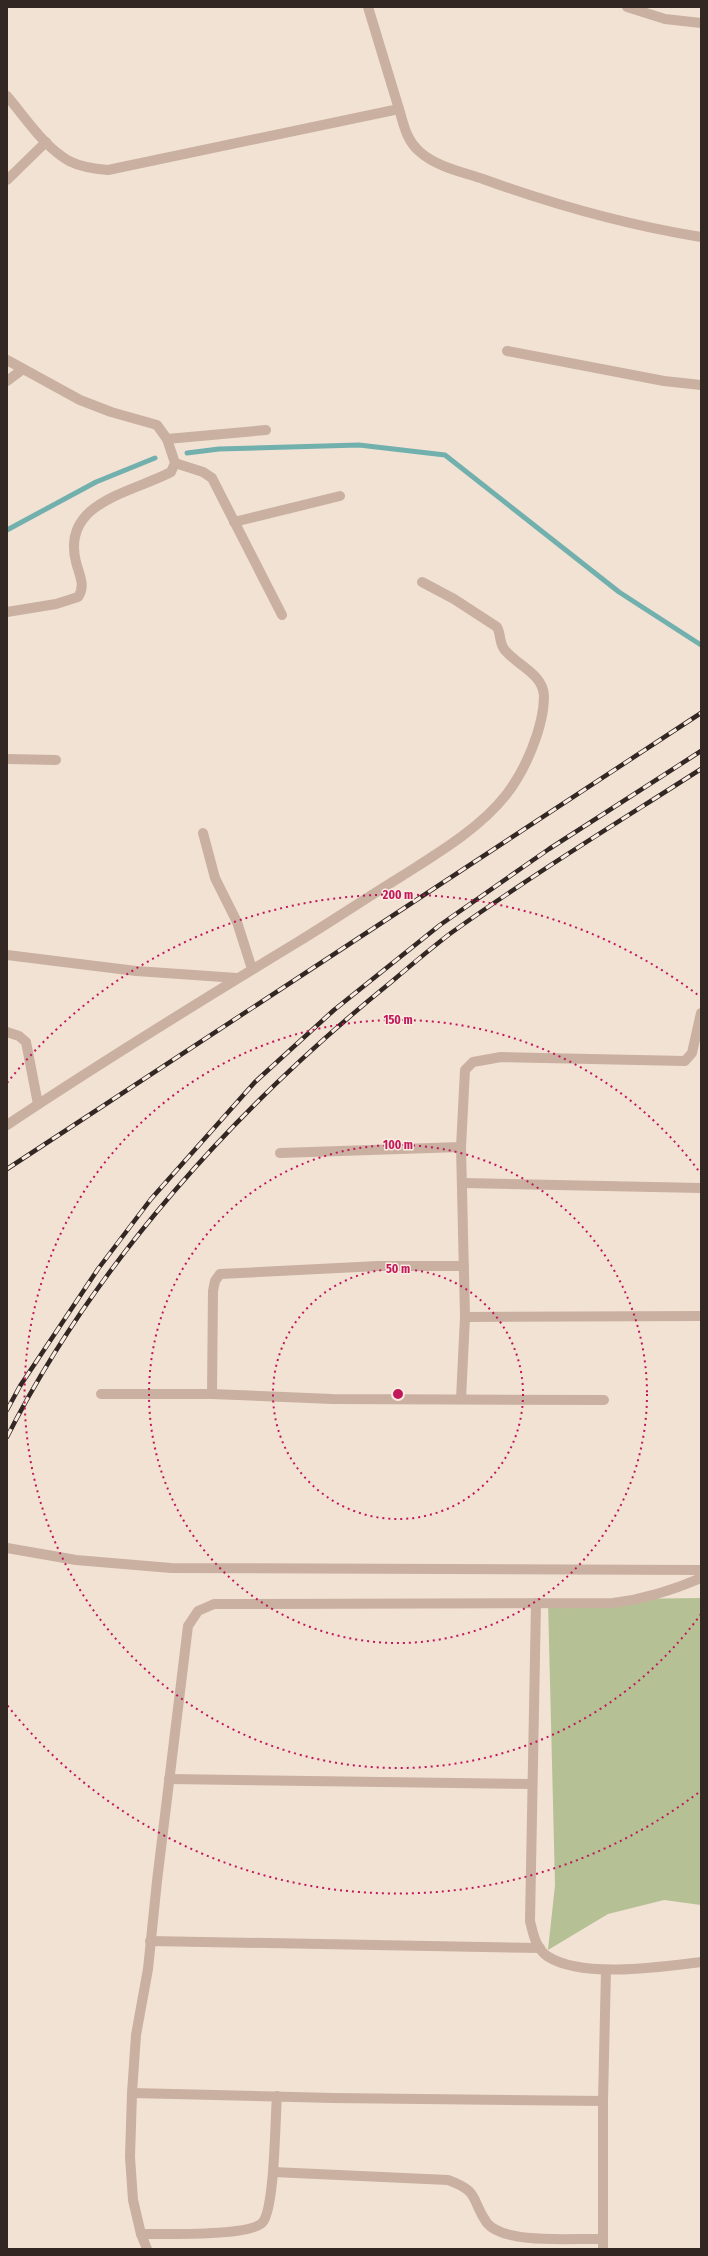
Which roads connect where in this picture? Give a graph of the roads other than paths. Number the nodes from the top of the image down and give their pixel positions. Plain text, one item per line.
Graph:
1 (368, 7) edge
2 (627, 7) edge
3 (701, 23) edge
4 (7, 96) edge
5 (399, 109) junction
6 (46, 142) junction
7 (7, 180) edge
8 (701, 237) edge
9 (507, 351) dead end
10 (7, 360) edge
11 (23, 369) junction
12 (7, 381) edge
13 (701, 385) edge
14 (266, 430) dead end
15 (167, 440) junction
16 (175, 462) junction
17 (340, 496) dead end
18 (234, 522) junction
19 (422, 582) dead end
20 (7, 612) edge
21 (282, 615) dead end
22 (7, 759) edge
23 (56, 760) dead end
24 (203, 833) dead end
25 (7, 955) edge
26 (252, 969) junction
27 (237, 978) junction
28 (701, 1013) edge
29 (7, 1032) edge
30 (38, 1104) junction
31 (7, 1125) edge
32 (461, 1147) junction
33 (280, 1153) dead end
34 (463, 1183) junction
35 (701, 1188) edge
36 (464, 1266) junction
37 (701, 1316) edge
38 (465, 1317) junction
39 (101, 1394) dead end
40 (212, 1394) junction
41 (461, 1400) junction
42 (604, 1400) dead end
43 (7, 1548) edge
44 (701, 1570) edge
45 (701, 1578) edge
46 (536, 1603) junction
47 (169, 1779) junction
48 (532, 1784) junction
49 (150, 1941) junction
50 (540, 1948) junction
51 (701, 1962) edge
52 (606, 1970) junction
53 (132, 2093) junction
54 (277, 2096) junction
55 (603, 2101) junction
56 (273, 2172) junction
57 (141, 2234) junction
58 (603, 2244) edge
59 (147, 2249) edge

1 - 5 street
2 - 3 street
4 - 6 street
5 - 6 street
5 - 8 street
6 - 7 street
9 - 13 street
10 - 11 street
11 - 12 street
11 - 15 street
14 - 15 street
15 - 16 street
16 - 18 street
16 - 20 street
17 - 18 street
18 - 21 street
19 - 26 street
22 - 23 street
24 - 26 street
25 - 27 street
26 - 27 street
27 - 30 street
28 - 32 street
29 - 30 street
30 - 31 street
32 - 33 street
32 - 34 street
34 - 35 street
34 - 36 street
36 - 38 street
36 - 40 street
37 - 38 street
38 - 41 street
39 - 40 street
40 - 41 street
41 - 42 street
43 - 44 street
45 - 46 street
46 - 47 street
46 - 48 street
47 - 48 street
47 - 49 street
48 - 50 street
49 - 50 street
49 - 53 street
50 - 52 street
51 - 52 street
52 - 55 street
53 - 54 street
53 - 57 street
54 - 55 street
54 - 56 street
55 - 58 street
56 - 57 street
56 - 58 street
57 - 59 street

